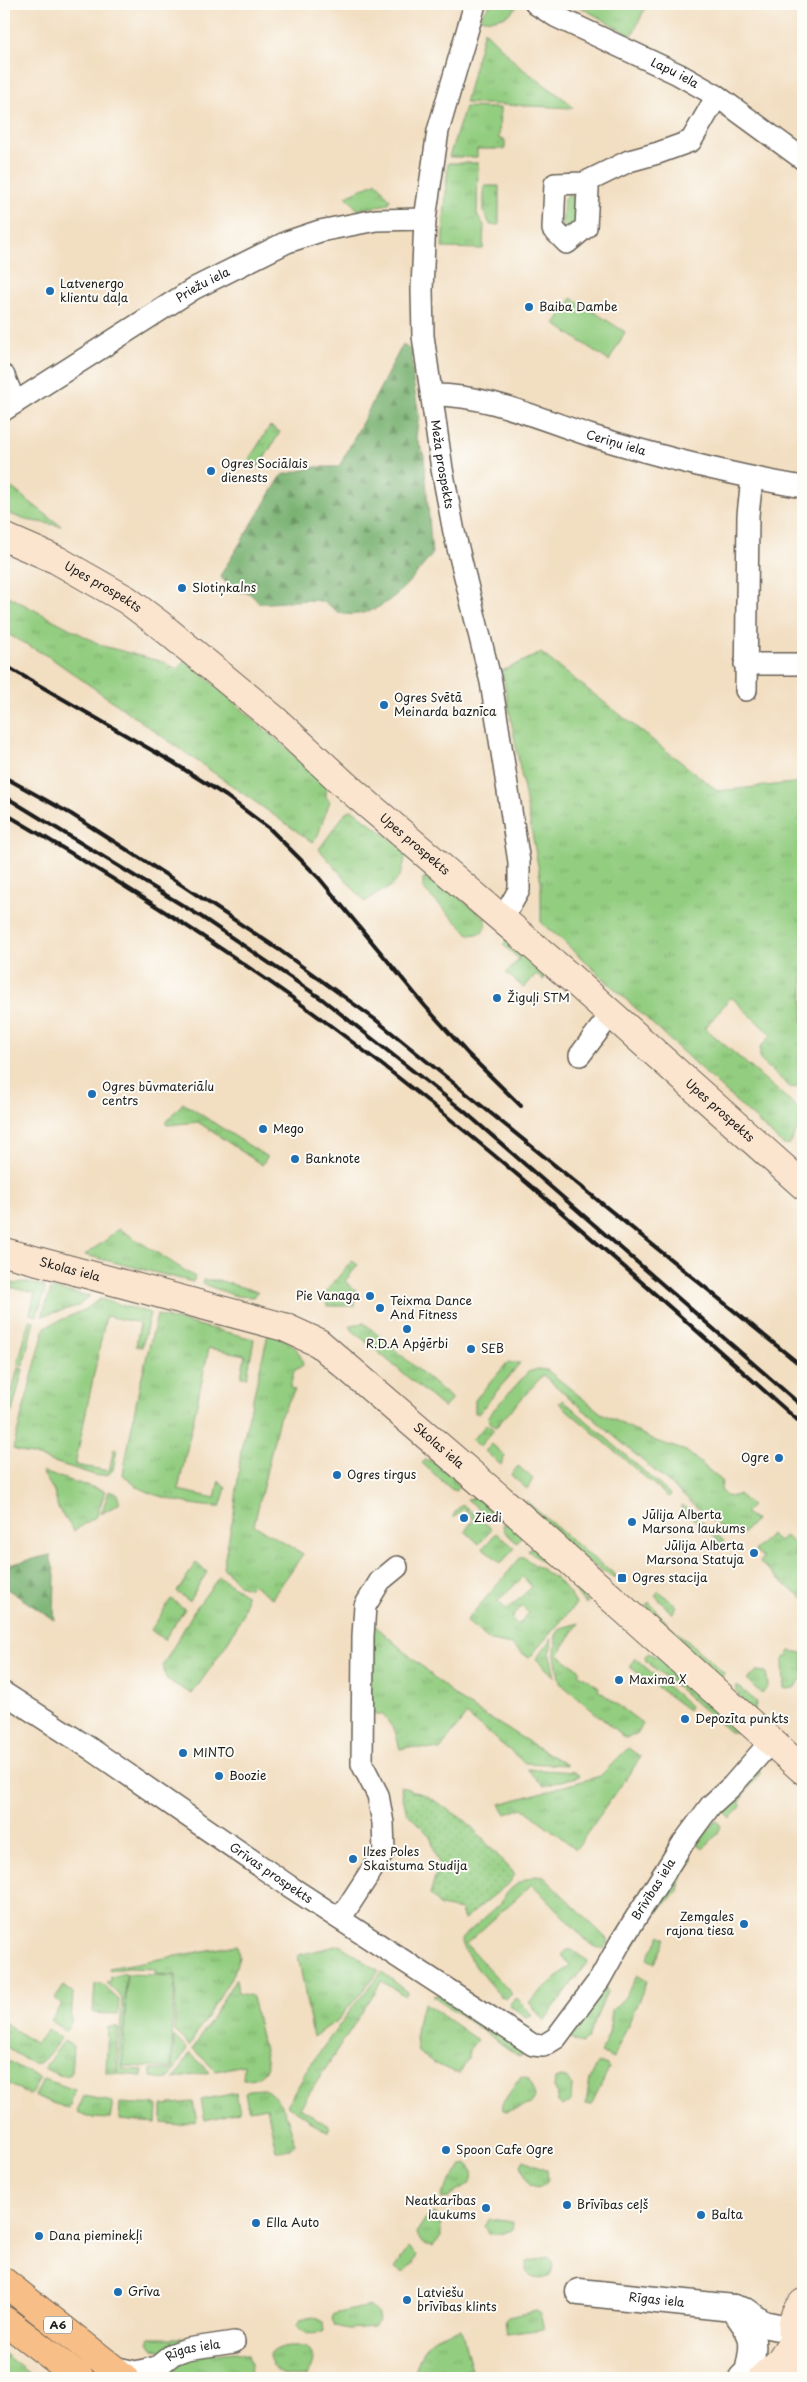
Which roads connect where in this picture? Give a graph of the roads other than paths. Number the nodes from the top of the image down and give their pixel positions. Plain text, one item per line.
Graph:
1 (475, 4) edge
2 (536, 4) edge
3 (717, 96) junction
4 (803, 159) edge
5 (584, 183) dead end
6 (425, 219) junction
7 (4, 376) edge
8 (431, 395) junction
9 (10, 407) edge
10 (752, 478) junction
11 (803, 487) edge
12 (4, 537) edge
13 (745, 664) junction
14 (803, 664) edge
15 (746, 690) dead end
16 (502, 920) junction
17 (611, 1014) junction
18 (580, 1055) dead end
19 (803, 1185) edge
20 (4, 1252) edge
21 (397, 1567) dead end
22 (4, 1693) edge
23 (772, 1740) junction
24 (803, 1770) edge
25 (340, 1919) junction
26 (544, 2046) joint
27 (4, 2282) edge
28 (580, 2292) dead end
29 (740, 2310) junction
30 (4, 2320) edge
31 (798, 2328) edge
32 (234, 2342) dead end
33 (803, 2372) edge
34 (119, 2373) edge
35 (156, 2373) edge
36 (80, 2378) edge
37 (742, 2378) edge
38 (762, 2378) edge
39 (796, 2378) edge

1 - 6 street, Meža prospekts
2 - 3 street, Lapu iela
3 - 4 street, Lapu iela
3 - 5 street
6 - 8 street, Meža prospekts
6 - 9 street, Priežu iela
7 - 9 street
8 - 10 street, Ceriņu iela
8 - 16 street, Meža prospekts
10 - 11 street, Ceriņu iela
10 - 13 street
12 - 16 main road, Upes prospekts
13 - 14 street
13 - 15 street
16 - 17 main road, Upes prospekts
17 - 18 street
17 - 19 main road, Upes prospekts
20 - 23 main road, Skolas iela
21 - 25 street
22 - 25 street, Grīvas prospekts
23 - 24 main road, Skolas iela
23 - 26 street, Brīvības iela
25 - 26 street, Grīvas prospekts
27 - 34 highway, Rīgas iela / A6
28 - 29 street, Rīgas iela
29 - 31 street, Rīgas iela
29 - 37 street
30 - 36 highway, A6
31 - 38 main road
32 - 35 street, Rīgas iela
33 - 39 main road
34 - 35 street, Rīgas iela

